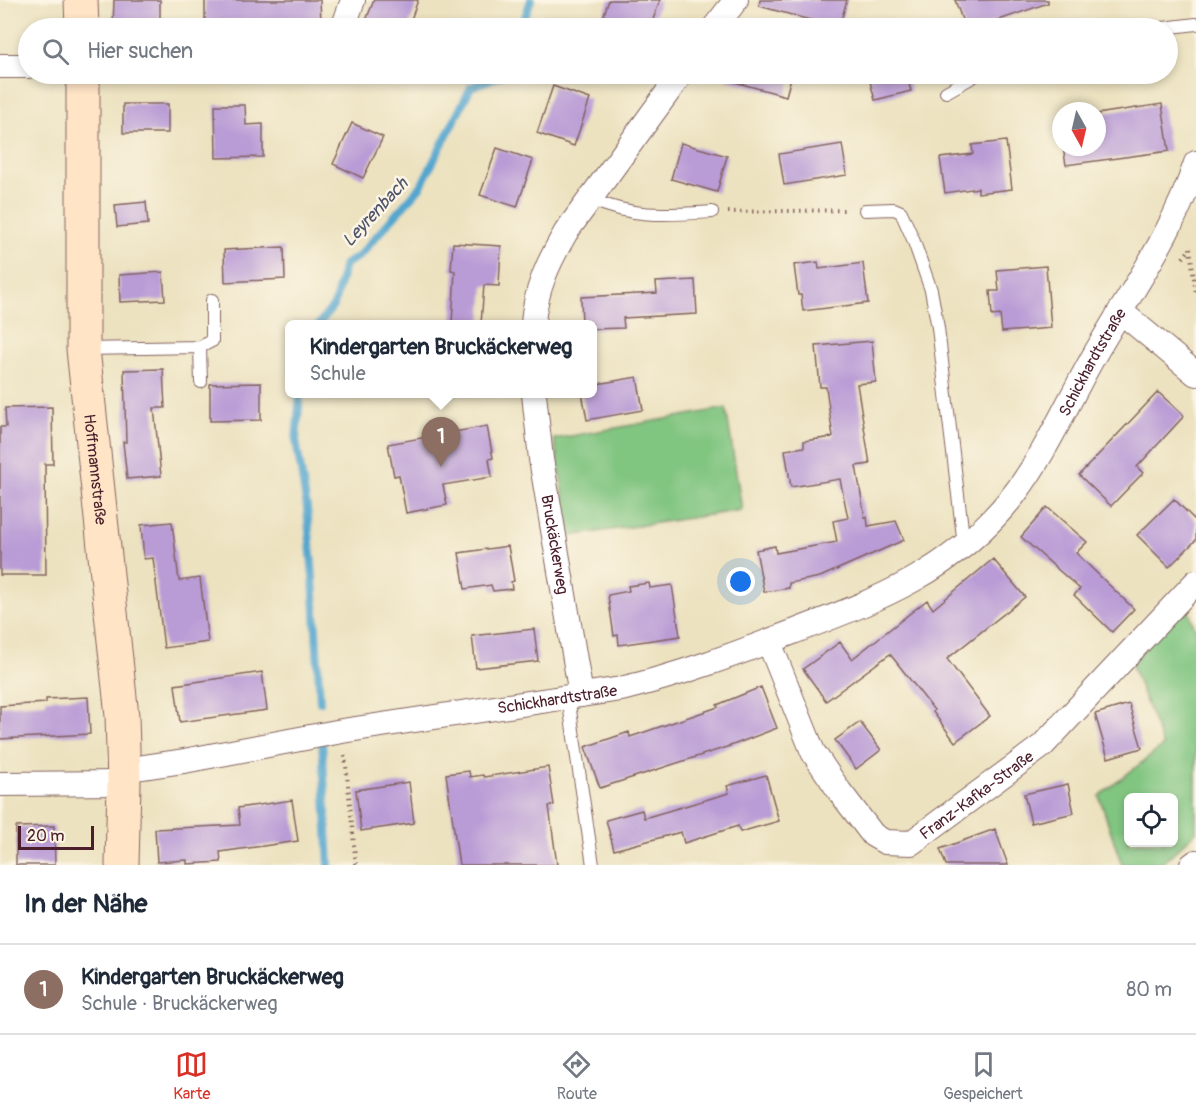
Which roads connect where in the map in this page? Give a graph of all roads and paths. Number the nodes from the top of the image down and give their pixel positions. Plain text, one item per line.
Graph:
1 (81, 0) edge
2 (353, 0) edge
3 (736, 0) edge
4 (82, 18) edge
5 (347, 18) edge
6 (722, 18) edge
7 (1196, 24) edge
8 (1178, 26) edge
9 (0, 66) edge
10 (18, 66) edge
11 (83, 84) edge
12 (674, 84) edge
13 (960, 84) edge
14 (946, 92) dead end
15 (1196, 163) edge
16 (590, 199) junction
17 (865, 210) joint
18 (712, 212) joint
19 (1186, 218) edge
20 (1196, 294) edge
21 (212, 300) dead end
22 (1120, 311) junction
23 (534, 320) edge
24 (200, 347) junction
25 (83, 349) junction
26 (1196, 374) edge
27 (201, 382) dead end
28 (535, 398) edge
29 (964, 545) junction
30 (1196, 582) edge
31 (769, 642) junction
32 (575, 696) junction
33 (342, 731) junction
34 (123, 776) junction
35 (0, 784) edge
36 (1196, 862) edge
37 (122, 865) edge
38 (356, 865) edge
39 (593, 865) edge
40 (1192, 865) edge

1 - 4 street
2 - 5 street
3 - 6 street
7 - 8 lane
9 - 10 street
11 - 25 street, Hoffmannstraße
12 - 16 street
13 - 14 lane
15 - 19 street, Schickhardtstraße
16 - 18 lane
16 - 23 street
17 - 18 path
17 - 29 lane
19 - 20 path
19 - 22 street, Schickhardtstraße
21 - 24 lane
22 - 26 street
22 - 29 street, Schickhardtstraße
24 - 25 lane
24 - 27 lane
25 - 34 street, Hoffmannstraße
28 - 32 street, Bruckäckerweg
29 - 31 street, Schickhardtstraße
30 - 31 street, Franz-Kafka-Straße
31 - 32 street, Schickhardtstraße
32 - 33 street, Schickhardtstraße
32 - 39 lane
33 - 34 street, Schickhardtstraße
33 - 38 path
34 - 35 street, Schickhardtstraße
34 - 37 street, Hoffmannstraße
36 - 40 street

